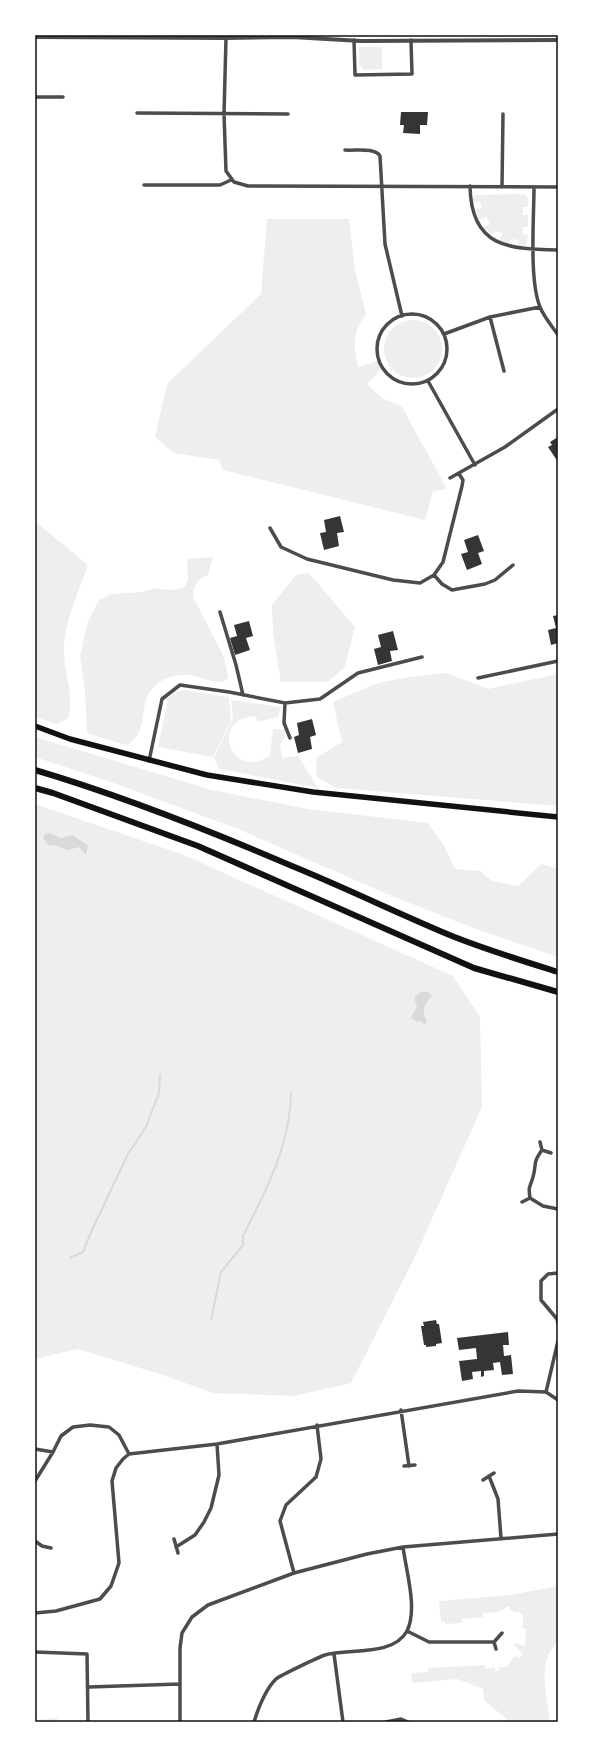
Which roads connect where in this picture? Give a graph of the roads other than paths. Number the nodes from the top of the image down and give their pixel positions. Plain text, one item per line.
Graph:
1 (93, 36) edge
2 (292, 36) edge
3 (35, 37) edge
4 (226, 38) junction
5 (354, 40) junction
6 (411, 40) junction
7 (558, 40) edge
8 (35, 97) edge
9 (63, 97) dead end
10 (137, 114) dead end
11 (224, 114) junction
12 (288, 114) dead end
13 (504, 114) dead end
14 (345, 150) dead end
15 (231, 180) junction
16 (144, 185) dead end
17 (382, 186) junction
18 (470, 186) junction
19 (502, 187) junction
20 (534, 187) junction
21 (558, 187) edge
22 (534, 250) junction
23 (558, 250) edge
24 (540, 307) junction
25 (402, 316) junction
26 (490, 317) junction
27 (444, 334) junction
28 (558, 336) edge
29 (504, 371) dead end
30 (428, 381) junction
31 (558, 409) edge
32 (475, 465) junction
33 (460, 474) junction
34 (450, 478) dead end
35 (270, 528) dead end
36 (513, 564) dead end
37 (434, 575) junction
38 (220, 612) dead end
39 (422, 657) dead end
40 (558, 661) edge
41 (478, 678) dead end
42 (243, 695) junction
43 (285, 703) junction
44 (35, 726) edge
45 (290, 738) dead end
46 (149, 761) junction
47 (35, 770) edge
48 (35, 788) edge
49 (558, 817) edge
50 (558, 972) edge
51 (558, 992) edge
52 (540, 1142) dead end
53 (542, 1150) junction
54 (551, 1153) dead end
55 (530, 1198) junction
56 (522, 1202) dead end
57 (558, 1209) edge
58 (558, 1273) edge
59 (558, 1324) edge
60 (558, 1341) edge
61 (546, 1392) junction
62 (558, 1400) edge
63 (401, 1410) junction
64 (317, 1425) junction
65 (217, 1444) junction
66 (35, 1449) edge
67 (53, 1452) junction
68 (130, 1454) junction
69 (416, 1465) dead end
70 (404, 1466) dead end
71 (409, 1466) junction
72 (494, 1473) dead end
73 (489, 1476) junction
74 (483, 1480) dead end
75 (35, 1481) edge
76 (558, 1534) edge
77 (501, 1538) junction
78 (174, 1540) dead end
79 (35, 1541) edge
80 (176, 1547) junction
81 (402, 1547) junction
82 (52, 1548) dead end
83 (178, 1553) dead end
84 (294, 1573) junction
85 (35, 1613) edge
86 (407, 1631) junction
87 (502, 1633) dead end
88 (494, 1642) junction
89 (496, 1649) dead end
90 (35, 1652) edge
91 (334, 1654) junction
92 (180, 1684) junction
93 (89, 1687) junction
94 (88, 1722) edge
95 (180, 1722) edge
96 (254, 1722) edge
97 (343, 1722) edge
98 (386, 1722) edge
99 (408, 1722) edge

1 - 3 street
1 - 4 street
2 - 4 street
2 - 5 street
4 - 11 street
5 - 6 street
5 - 6 street
6 - 7 street
8 - 9 street
10 - 11 street
11 - 12 street
11 - 15 street
13 - 19 street
14 - 17 street
15 - 16 street
15 - 17 street
17 - 18 street
17 - 25 street
18 - 19 street
18 - 22 street
19 - 20 street
20 - 21 street
20 - 22 street
22 - 23 street
22 - 24 street
24 - 26 street
24 - 28 street
25 - 27 street
25 - 30 street
26 - 27 street
26 - 29 street
27 - 30 street
30 - 32 street
31 - 32 street
32 - 33 street
33 - 34 street
33 - 37 street
35 - 37 street
36 - 37 street
38 - 42 street
39 - 43 street
40 - 41 street
42 - 43 street
42 - 46 street
43 - 45 street
44 - 46 main road
46 - 49 main road
47 - 50 highway
48 - 51 highway
52 - 53 street
53 - 54 street
53 - 55 street
55 - 56 street
55 - 57 street
58 - 59 street
60 - 61 street
61 - 62 street
61 - 63 street
63 - 64 street
63 - 71 street
64 - 65 street
64 - 84 street
65 - 68 street
65 - 80 street
66 - 67 street
67 - 68 street
67 - 75 street
68 - 85 street
69 - 71 street
70 - 71 street
72 - 73 street
73 - 74 street
73 - 77 street
76 - 77 street
77 - 81 street
78 - 80 street
79 - 82 street
80 - 83 street
81 - 84 street
81 - 86 street
84 - 92 street
86 - 88 street
86 - 91 street
87 - 88 street
88 - 89 street
90 - 93 street
91 - 96 street
91 - 97 street
92 - 93 street
92 - 95 street
93 - 94 street
98 - 99 street

